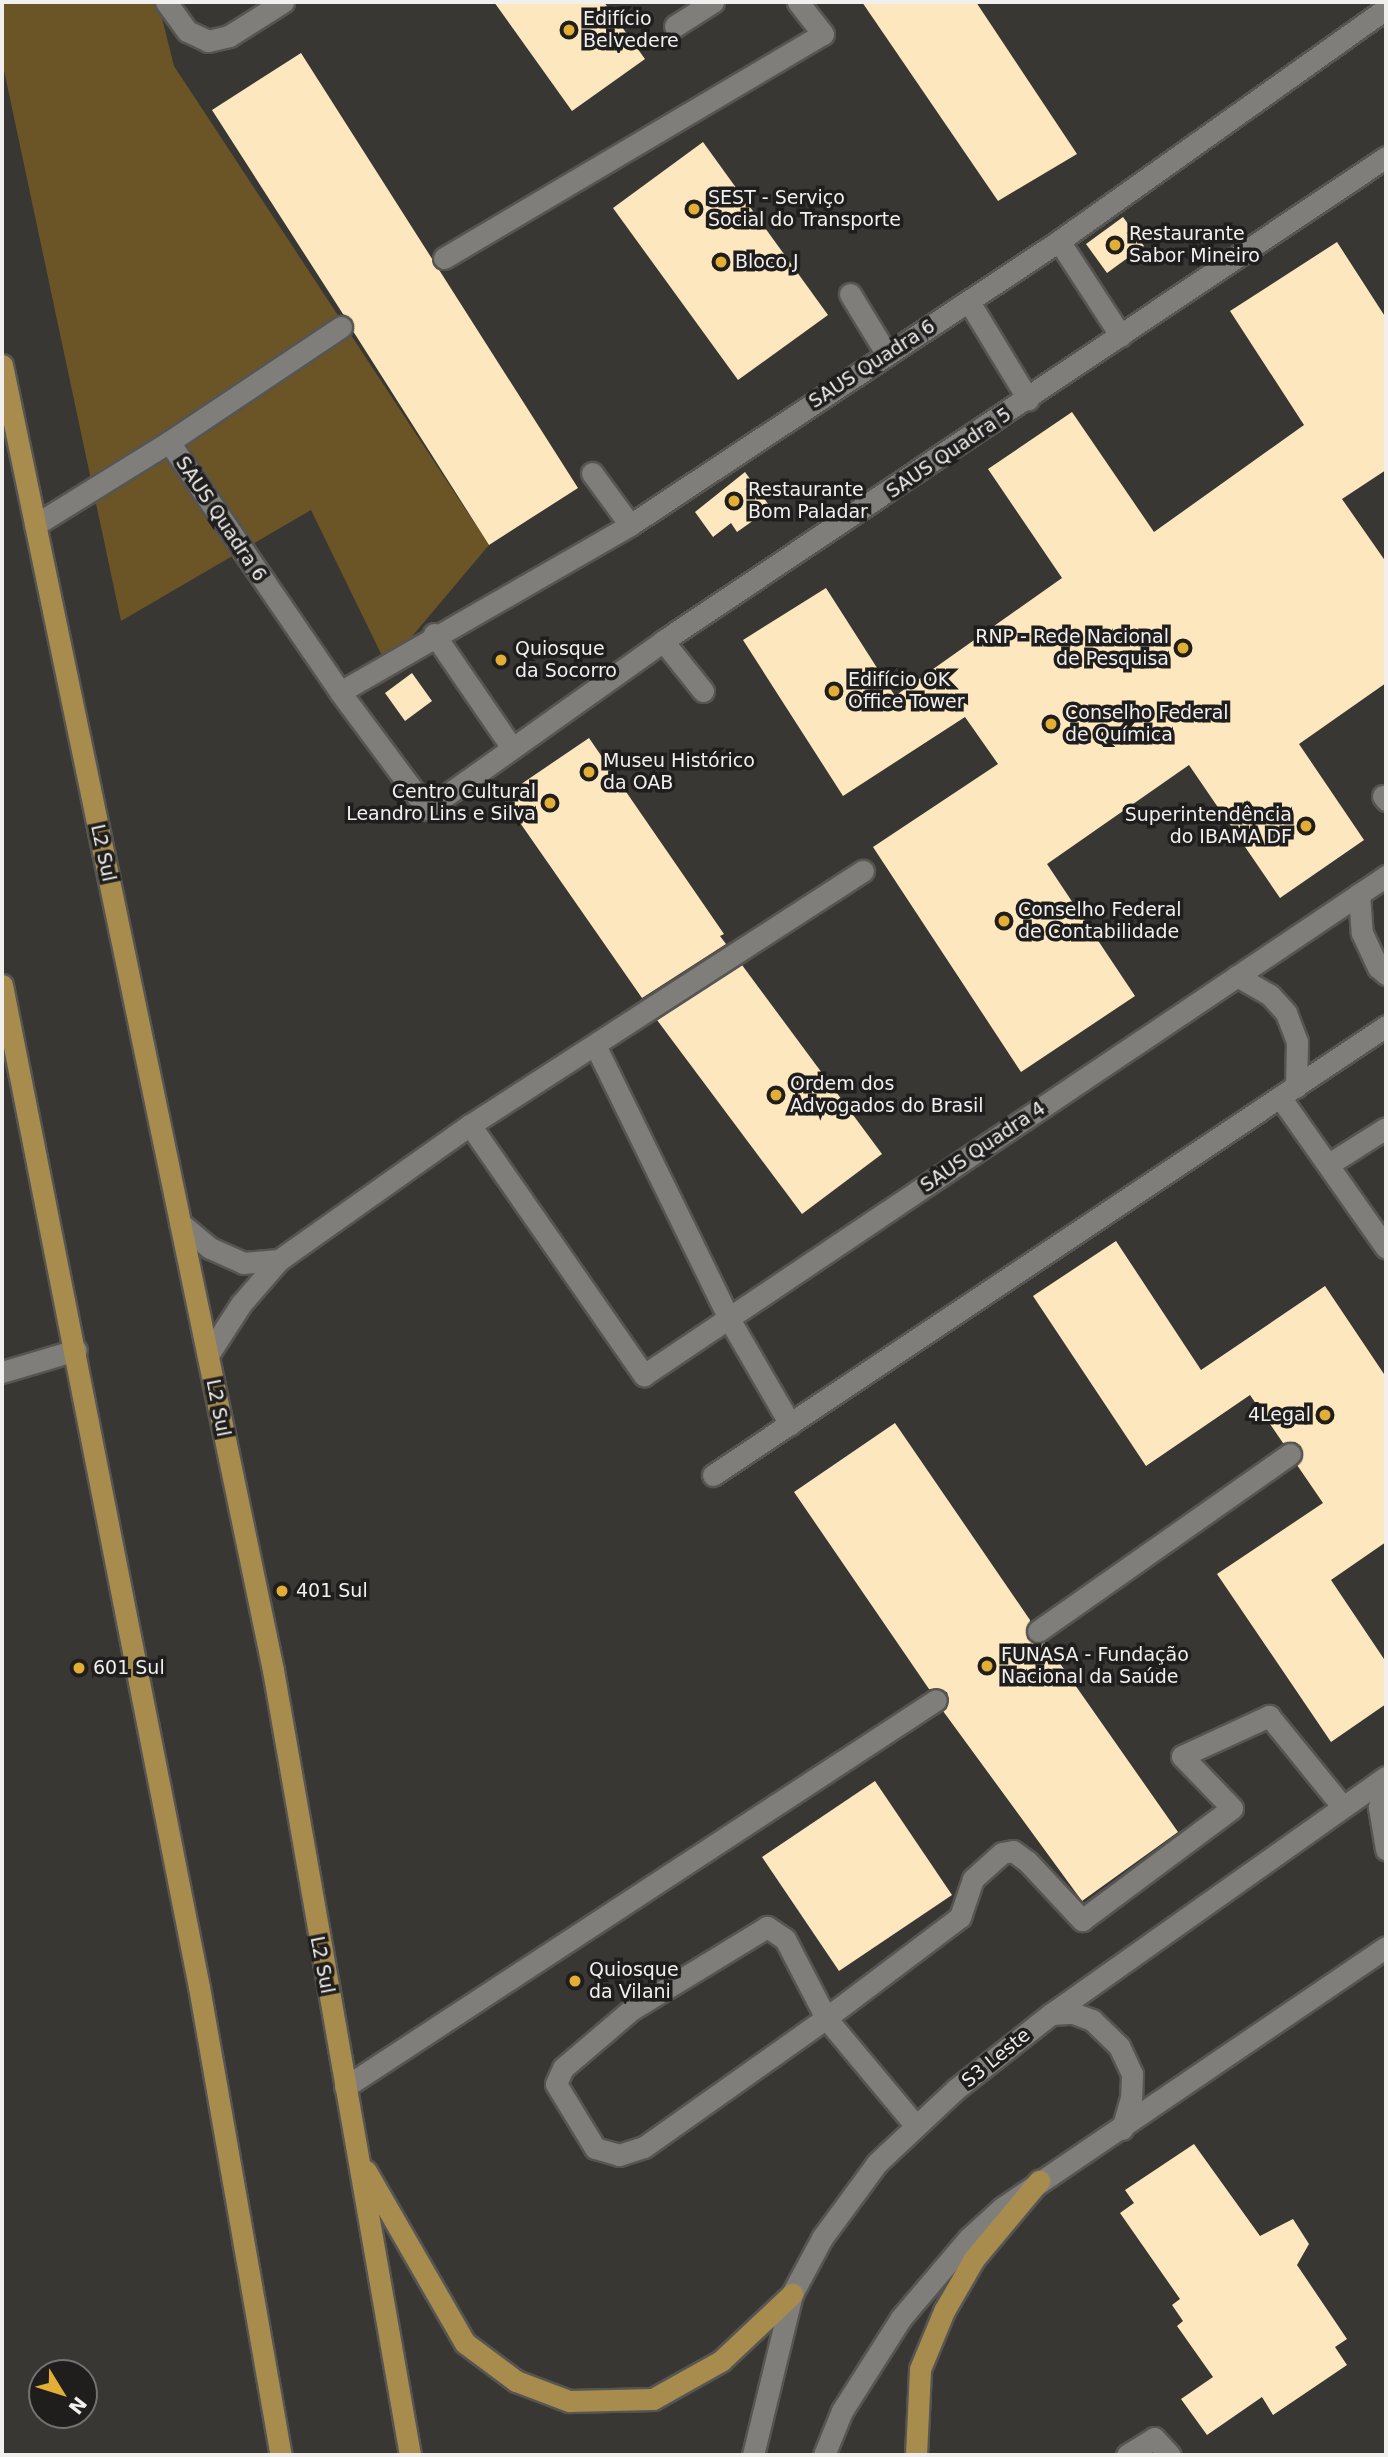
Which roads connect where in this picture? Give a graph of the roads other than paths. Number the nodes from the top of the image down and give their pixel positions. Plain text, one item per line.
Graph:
1 (166, 2) edge
2 (283, 2) edge
3 (713, 2) edge
4 (798, 2) edge
5 (1386, 9) edge
6 (675, 26) dead end
7 (1386, 157) edge
8 (1059, 242) junction
9 (444, 258) dead end
10 (850, 294) dead end
11 (969, 302) junction
12 (341, 327) dead end
13 (1121, 336) junction
14 (886, 353) junction
15 (2, 365) edge
16 (1028, 399) junction
17 (169, 442) junction
18 (592, 473) dead end
19 (629, 525) junction
20 (35, 526) junction
21 (434, 634) junction
22 (663, 641) junction
23 (703, 691) dead end
24 (340, 692) junction
25 (512, 748) junction
26 (427, 808) joint
27 (863, 871) dead end
28 (1386, 876) edge
29 (1359, 894) junction
30 (1386, 974) edge
31 (1237, 976) junction
32 (2, 985) edge
33 (1386, 1026) edge
34 (594, 1045) junction
35 (1288, 1092) junction
36 (470, 1125) junction
37 (1386, 1128) edge
38 (1329, 1164) junction
39 (180, 1223) junction
40 (1379, 1225) edge
41 (1386, 1248) edge
42 (279, 1260) junction
43 (728, 1317) junction
44 (76, 1350) junction
45 (208, 1355) junction
46 (2, 1372) edge
47 (790, 1424) junction
48 (1290, 1454) dead end
49 (713, 1475) dead end
50 (1038, 1631) dead end
51 (936, 1700) dead end
52 (1386, 1777) edge
53 (1386, 1793) edge
54 (1343, 1807) junction
55 (1386, 1849) edge
56 (1386, 1947) edge
57 (1051, 2014) junction
58 (826, 2018) junction
59 (345, 2087) junction
60 (916, 2126) junction
61 (1122, 2129) junction
62 (357, 2155) junction
63 (1039, 2181) junction
64 (792, 2294) junction
65 (281, 2455) edge
66 (410, 2455) edge
67 (752, 2455) edge
68 (824, 2455) edge
69 (916, 2455) edge
70 (1127, 2455) edge
71 (1170, 2455) edge

1 - 2 main road
3 - 6 main road
4 - 9 main road
5 - 8 main road, SAUS Quadra 6
7 - 13 main road, SAUS Quadra 5
8 - 11 main road, SAUS Quadra 6
8 - 13 main road
10 - 14 main road
11 - 14 main road, SAUS Quadra 6
11 - 16 main road
12 - 17 main road
13 - 16 main road, SAUS Quadra 5
14 - 19 main road, SAUS Quadra 6
15 - 20 main road, L2 Sul
16 - 22 main road, SAUS Quadra 5
17 - 20 main road, SAUS Quadra 6
17 - 24 main road, SAUS Quadra 6
18 - 19 main road
19 - 21 main road, SAUS Quadra 6
20 - 39 main road, L2 Sul
21 - 24 main road, SAUS Quadra 6
21 - 25 main road
22 - 23 main road
22 - 25 main road, SAUS Quadra 5
24 - 26 main road, SAUS Quadra 6
25 - 26 main road, SAUS Quadra 5
27 - 34 main road
28 - 29 main road, SAUS Quadra 4
29 - 30 main road
29 - 31 main road, SAUS Quadra 4
31 - 35 main road
31 - 43 main road, SAUS Quadra 4
32 - 44 main road
33 - 35 main road
34 - 36 main road
34 - 43 main road
35 - 38 main road
35 - 47 main road
36 - 42 main road
36 - 43 main road, SAUS Quadra 4
37 - 38 main road
38 - 40 main road
39 - 42 main road
39 - 45 main road, L2 Sul
40 - 41 main road
42 - 45 main road
43 - 47 main road
44 - 46 main road
44 - 65 main road
45 - 59 main road, L2 Sul
47 - 49 main road
48 - 50 main road
51 - 59 main road
52 - 54 main road, S3 Leste
53 - 55 main road
54 - 57 main road, S3 Leste
54 - 58 main road
56 - 61 main road
57 - 60 main road, S3 Leste
57 - 61 main road
58 - 58 main road
58 - 60 main road
59 - 62 main road, L2 Sul
60 - 64 main road, S3 Leste
61 - 63 main road
62 - 64 main road
62 - 66 main road, L2 Sul
63 - 68 main road
63 - 69 main road
64 - 67 main road, S3 Leste
70 - 71 main road

